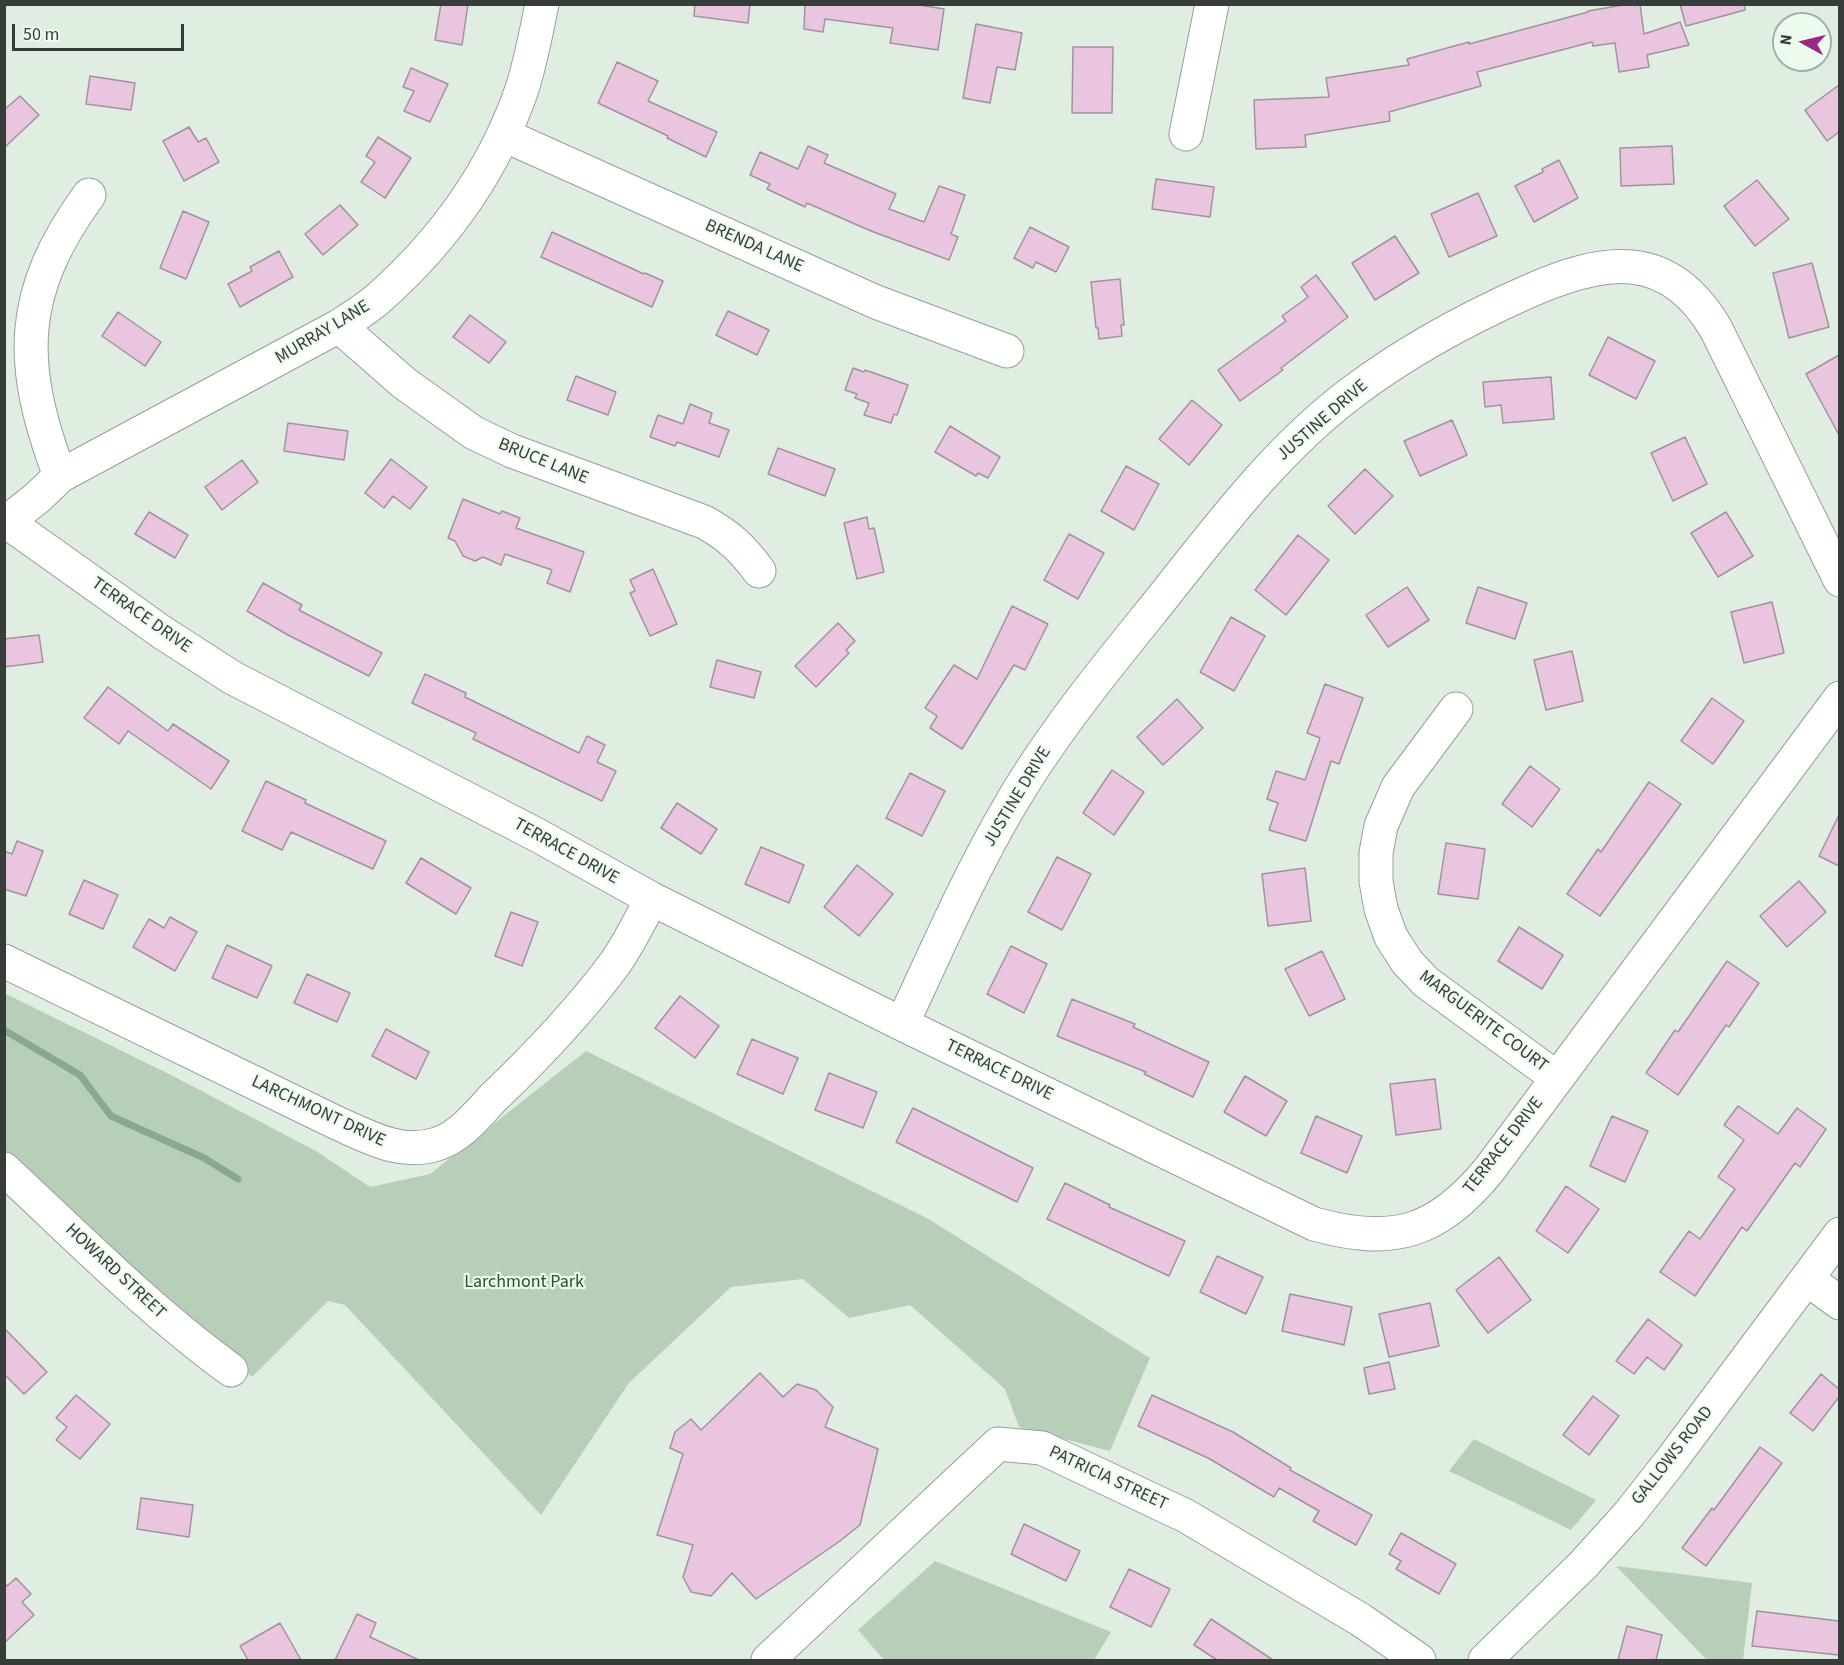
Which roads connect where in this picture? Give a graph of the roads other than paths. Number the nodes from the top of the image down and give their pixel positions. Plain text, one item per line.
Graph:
1 (542, 4) edge
2 (1212, 4) edge
3 (1186, 134) dead end
4 (504, 135) junction
5 (89, 195) dead end
6 (339, 326) junction
7 (1007, 351) dead end
8 (60, 476) junction
9 (6, 523) edge
10 (759, 571) dead end
11 (1839, 579) edge
12 (1839, 698) edge
13 (1455, 709) dead end
14 (652, 899) junction
15 (4, 961) edge
16 (902, 1024) junction
17 (1557, 1078) junction
18 (4, 1169) edge
19 (1839, 1234) edge
20 (1807, 1279) junction
21 (1839, 1303) edge
22 (231, 1370) dead end
23 (768, 1660) edge
24 (1419, 1660) edge
25 (1485, 1660) edge

1 - 4 street, MURRAY LANE
2 - 3 street
4 - 6 street, MURRAY LANE
4 - 7 street, BRENDA LANE
5 - 8 street
6 - 8 street, MURRAY LANE
6 - 10 street, BRUCE LANE
8 - 9 street, MURRAY LANE
9 - 14 street, TERRACE DRIVE
11 - 16 street, JUSTINE DRIVE
12 - 17 street, TERRACE DRIVE
13 - 17 street, MARGUERITE COURT
14 - 15 street, LARCHMONT DRIVE
14 - 16 street, TERRACE DRIVE
16 - 17 street, TERRACE DRIVE
18 - 22 street, HOWARD STREET
19 - 20 street, GALLOWS ROAD
20 - 21 street
20 - 25 street, GALLOWS ROAD
23 - 24 street, PATRICIA STREET

